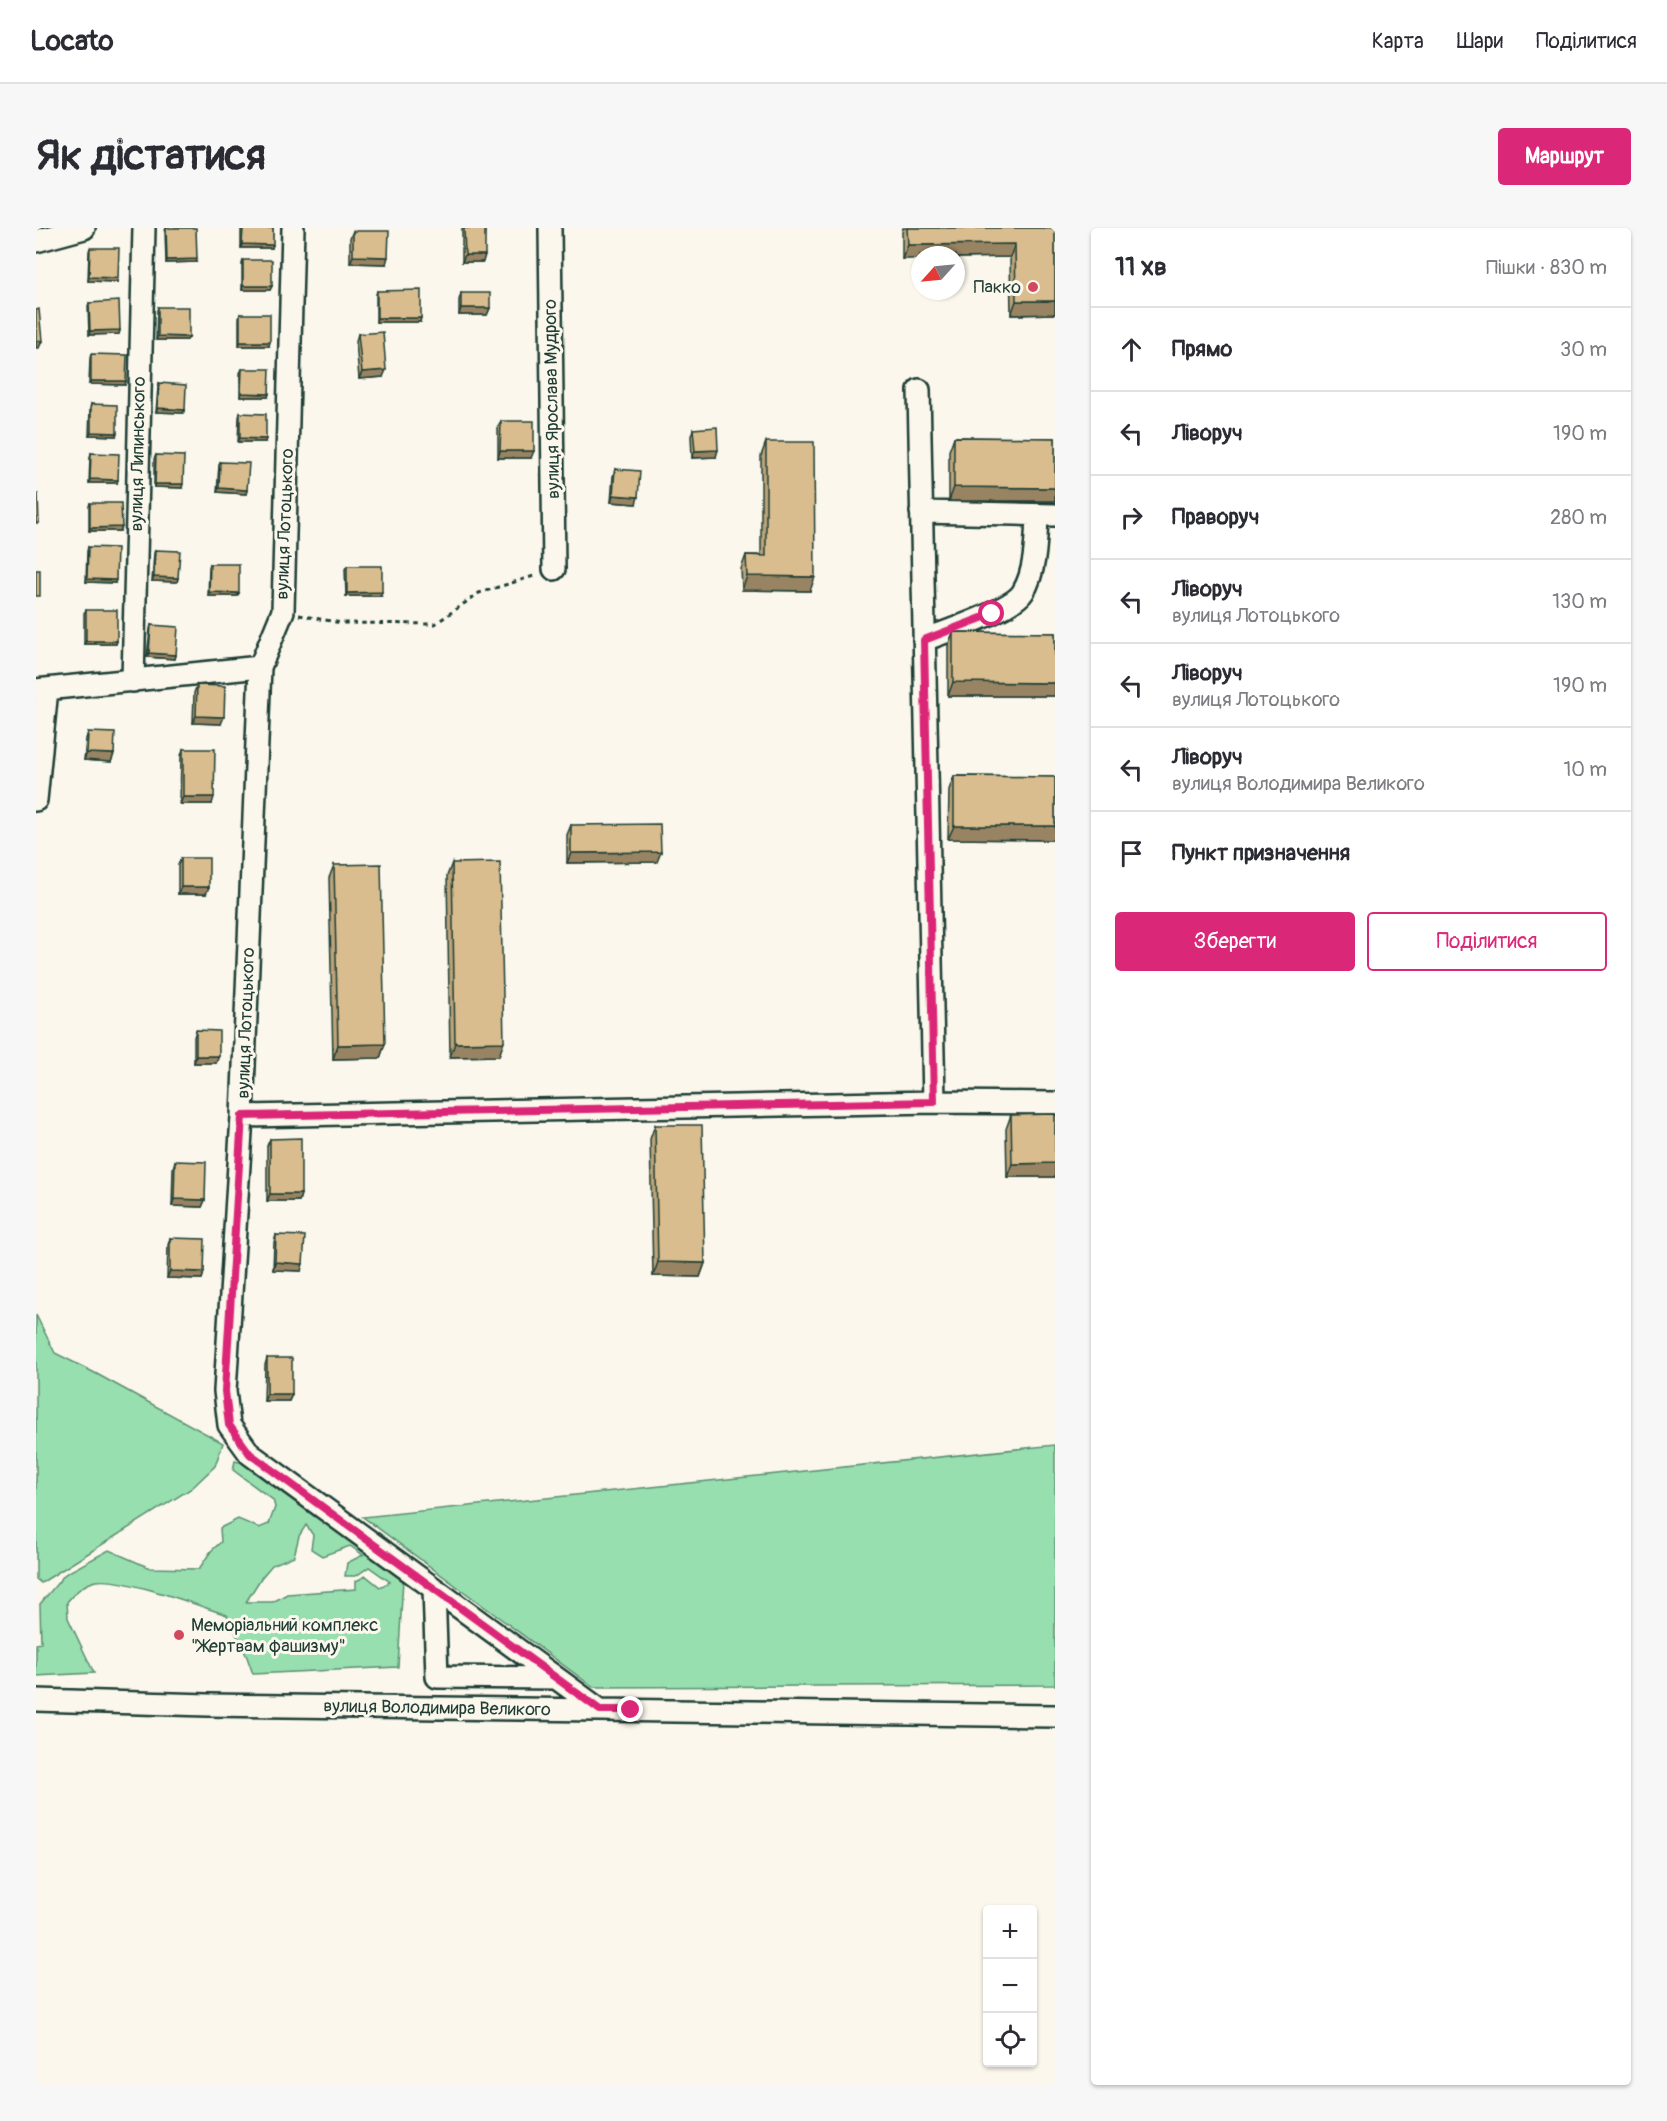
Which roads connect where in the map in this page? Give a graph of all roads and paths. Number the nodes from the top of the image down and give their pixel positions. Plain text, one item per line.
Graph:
1 (84, 228) edge
2 (144, 228) edge
3 (293, 228) edge
4 (550, 228) edge
5 (36, 241) edge
6 (920, 390) dead end
7 (921, 512) junction
8 (1046, 515) edge
9 (554, 569) joint
10 (282, 611) junction
11 (924, 640) junction
12 (260, 667) junction
13 (133, 681) junction
14 (41, 689) edge
15 (36, 800) edge
16 (934, 1102) junction
17 (1055, 1103) edge
18 (242, 1116) junction
19 (434, 1589) junction
20 (555, 1678) junction
21 (36, 1700) edge
22 (600, 1710) junction
23 (1055, 1716) edge

1 - 5 street
2 - 13 street, вулиця Липинського
3 - 10 street, вулиця Лотоцького
4 - 9 street, вулиця Ярослава Мудрого
6 - 7 street
7 - 8 street
7 - 11 street
8 - 11 street
9 - 10 path
10 - 12 street, вулиця Лотоцького
11 - 16 street
12 - 13 street
12 - 18 street, вулиця Лотоцького
13 - 14 street
14 - 15 street
16 - 17 street
16 - 18 street
18 - 19 street, вулиця Лотоцького
19 - 20 street, вулиця Лотоцького
19 - 20 street
20 - 22 street, вулиця Лотоцького
21 - 22 street, вулиця Володимира Великого
22 - 23 street, вулиця Володимира Великого

